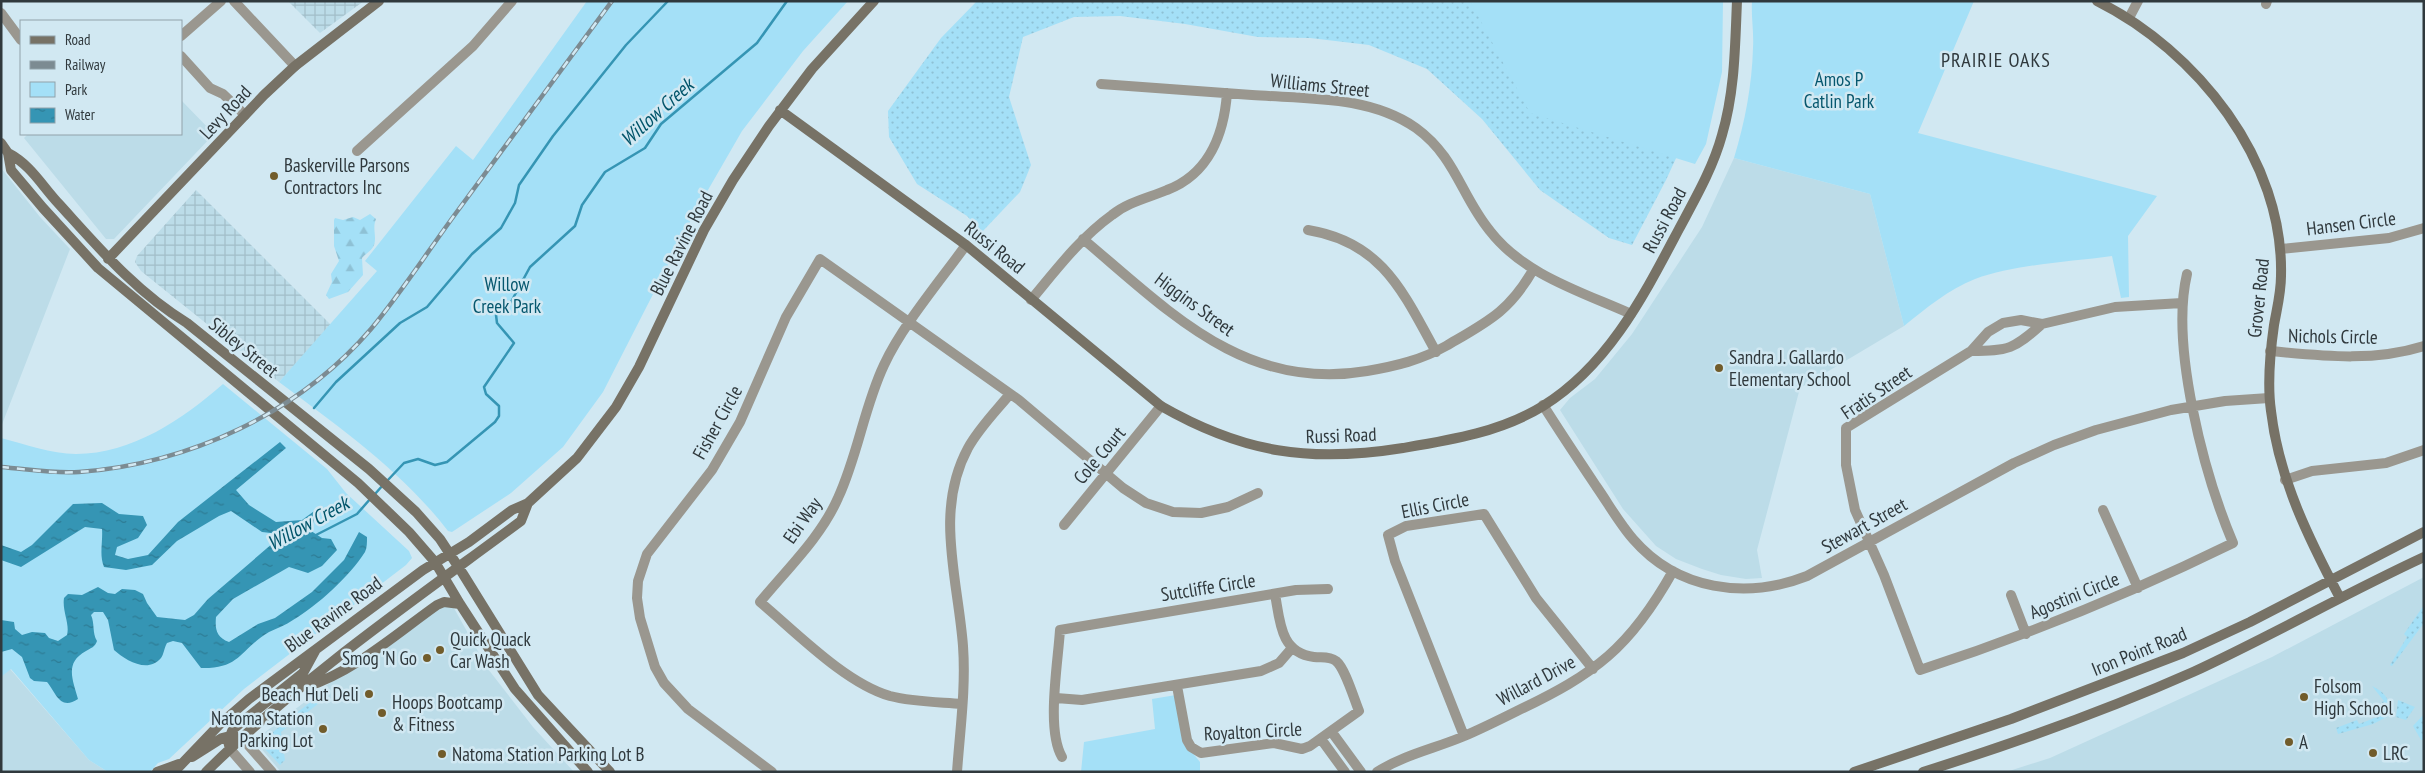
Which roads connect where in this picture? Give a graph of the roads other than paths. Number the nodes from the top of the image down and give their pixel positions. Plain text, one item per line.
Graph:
1 (221, 1) edge
2 (234, 1) edge
3 (379, 1) edge
4 (512, 1) edge
5 (874, 1) edge
6 (1737, 1) edge
7 (2097, 1) edge
8 (2138, 1) edge
9 (1, 13) edge
10 (2129, 18) junction
11 (182, 35) edge
12 (20, 39) edge
13 (182, 57) edge
14 (295, 66) junction
15 (1101, 84) dead end
16 (1227, 93) junction
17 (780, 110) junction
18 (245, 115) junction
19 (1, 144) edge
20 (357, 151) dead end
21 (8, 153) junction
22 (2424, 228) edge
23 (1308, 230) dead end
24 (1083, 239) junction
25 (966, 245) junction
26 (2281, 249) junction
27 (108, 258) junction
28 (1533, 270) junction
29 (2187, 274) dead end
30 (1031, 300) junction
31 (2182, 303) junction
32 (1632, 314) junction
33 (910, 324) junction
34 (2042, 324) junction
35 (2424, 346) edge
36 (1971, 351) junction
37 (2270, 351) junction
38 (1436, 352) junction
39 (1010, 394) junction
40 (2270, 398) junction
41 (1544, 405) junction
42 (1161, 406) junction
43 (2193, 406) junction
44 (2424, 450) edge
45 (1106, 473) junction
46 (2285, 480) junction
47 (1258, 493) dead end
48 (528, 503) junction
49 (2103, 510) dead end
50 (1064, 525) dead end
51 (2424, 532) edge
52 (1869, 542) junction
53 (450, 554) junction
54 (2424, 557) edge
55 (435, 562) junction
56 (458, 567) junction
57 (1673, 571) junction
58 (444, 576) junction
59 (2330, 580) junction
60 (2138, 588) junction
61 (1328, 590) dead end
62 (1275, 594) junction
63 (2011, 595) dead end
64 (2340, 598) junction
65 (460, 604) junction
66 (2026, 634) junction
67 (317, 648) junction
68 (1292, 648) junction
69 (1593, 670) junction
70 (1178, 686) junction
71 (302, 688) junction
72 (1056, 698) junction
73 (962, 704) junction
74 (1331, 731) junction
75 (230, 735) junction
76 (1464, 736) junction
77 (242, 738) junction
78 (1320, 739) junction
79 (230, 749) junction
80 (1062, 757) dead end
81 (181, 763) junction
82 (158, 772) edge
83 (174, 772) edge
84 (206, 772) edge
85 (250, 772) edge
86 (272, 772) edge
87 (588, 772) edge
88 (610, 772) edge
89 (772, 772) edge
90 (957, 772) edge
91 (1345, 772) edge
92 (1361, 772) edge
93 (1377, 772) edge
94 (1854, 772) edge
95 (1923, 772) edge

1 - 11 street
2 - 14 street
3 - 14 street, Levy Road
4 - 20 street
5 - 17 street, Blue Ravine Road
6 - 32 street, Russi Road
7 - 10 street, Grover Road
8 - 10 street
9 - 12 street
10 - 26 street, Grover Road
13 - 18 street
14 - 18 street, Levy Road
15 - 16 street, Williams Street
16 - 24 street
16 - 28 street, Williams Street
17 - 25 street, Russi Road
17 - 48 street, Blue Ravine Road
18 - 27 street, Levy Road
19 - 21 street, Sibley Street
21 - 27 street, Sibley Street
21 - 55 street, Sibley Street
22 - 26 street, Hansen Circle
23 - 38 street
24 - 30 street
24 - 38 street, Higgins Street
25 - 30 street, Russi Road
25 - 33 street, Ebi Way
26 - 37 street, Grover Road
27 - 53 street, Sibley Street
28 - 32 street, Williams Street
28 - 38 street, Higgins Street
29 - 31 street
30 - 42 street, Russi Road
31 - 34 street, Fratis Street
31 - 43 street
32 - 41 street, Russi Road
33 - 39 street, Fisher Circle
33 - 73 street, Ebi Way
33 - 89 street, Fisher Circle
34 - 36 street, Fratis Street
34 - 36 street, Fratis Street
35 - 37 street, Nichols Circle
36 - 52 street, Fratis Street
37 - 40 street, Grover Road
39 - 45 street, Fisher Circle
39 - 73 street
40 - 43 street, Stewart Street
40 - 46 street, Grover Road
41 - 42 street, Russi Road
41 - 57 street, Stewart Street
42 - 45 street, Cole Court
43 - 52 street, Stewart Street
43 - 60 street, Agostini Circle
44 - 46 street
45 - 47 street, Fisher Circle
45 - 50 street, Cole Court
46 - 59 street, Grover Road
48 - 53 street, Blue Ravine Road
48 - 56 street, Blue Ravine Road
49 - 60 street
51 - 59 street, Iron Point Road
52 - 57 street, Stewart Street
52 - 66 street, Agostini Circle
53 - 55 street, Blue Ravine Road
53 - 56 street, Sibley Street
54 - 64 street, Iron Point Road
55 - 58 street, Sibley Street
55 - 67 street, Blue Ravine Road
56 - 58 street, Blue Ravine Road
56 - 88 street, Sibley Street
57 - 69 street, Willard Drive
58 - 65 street, Sibley Street
58 - 71 street, Blue Ravine Road
59 - 64 street, Grover Road
59 - 94 street, Iron Point Road
60 - 66 street, Agostini Circle
61 - 62 street
62 - 68 street, Sutcliffe Circle
62 - 72 street, Sutcliffe Circle
63 - 66 street
64 - 95 street, Iron Point Road
65 - 71 street
65 - 87 street, Sibley Street
67 - 75 street
67 - 81 street, Blue Ravine Road
68 - 70 street
68 - 74 street, Royalton Circle
69 - 76 street, Willard Drive
69 - 76 street, Ellis Circle
70 - 72 street
70 - 78 street, Royalton Circle
71 - 77 street, Blue Ravine Road
72 - 80 street
73 - 90 street
74 - 78 street, Royalton Circle
74 - 92 street
75 - 77 street
75 - 79 street
75 - 81 street
76 - 93 street, Willard Drive
77 - 79 street, Blue Ravine Road
77 - 86 street
78 - 91 street, Royalton Circle
79 - 84 street, Blue Ravine Road
79 - 85 street
81 - 82 street
81 - 83 street, Blue Ravine Road

